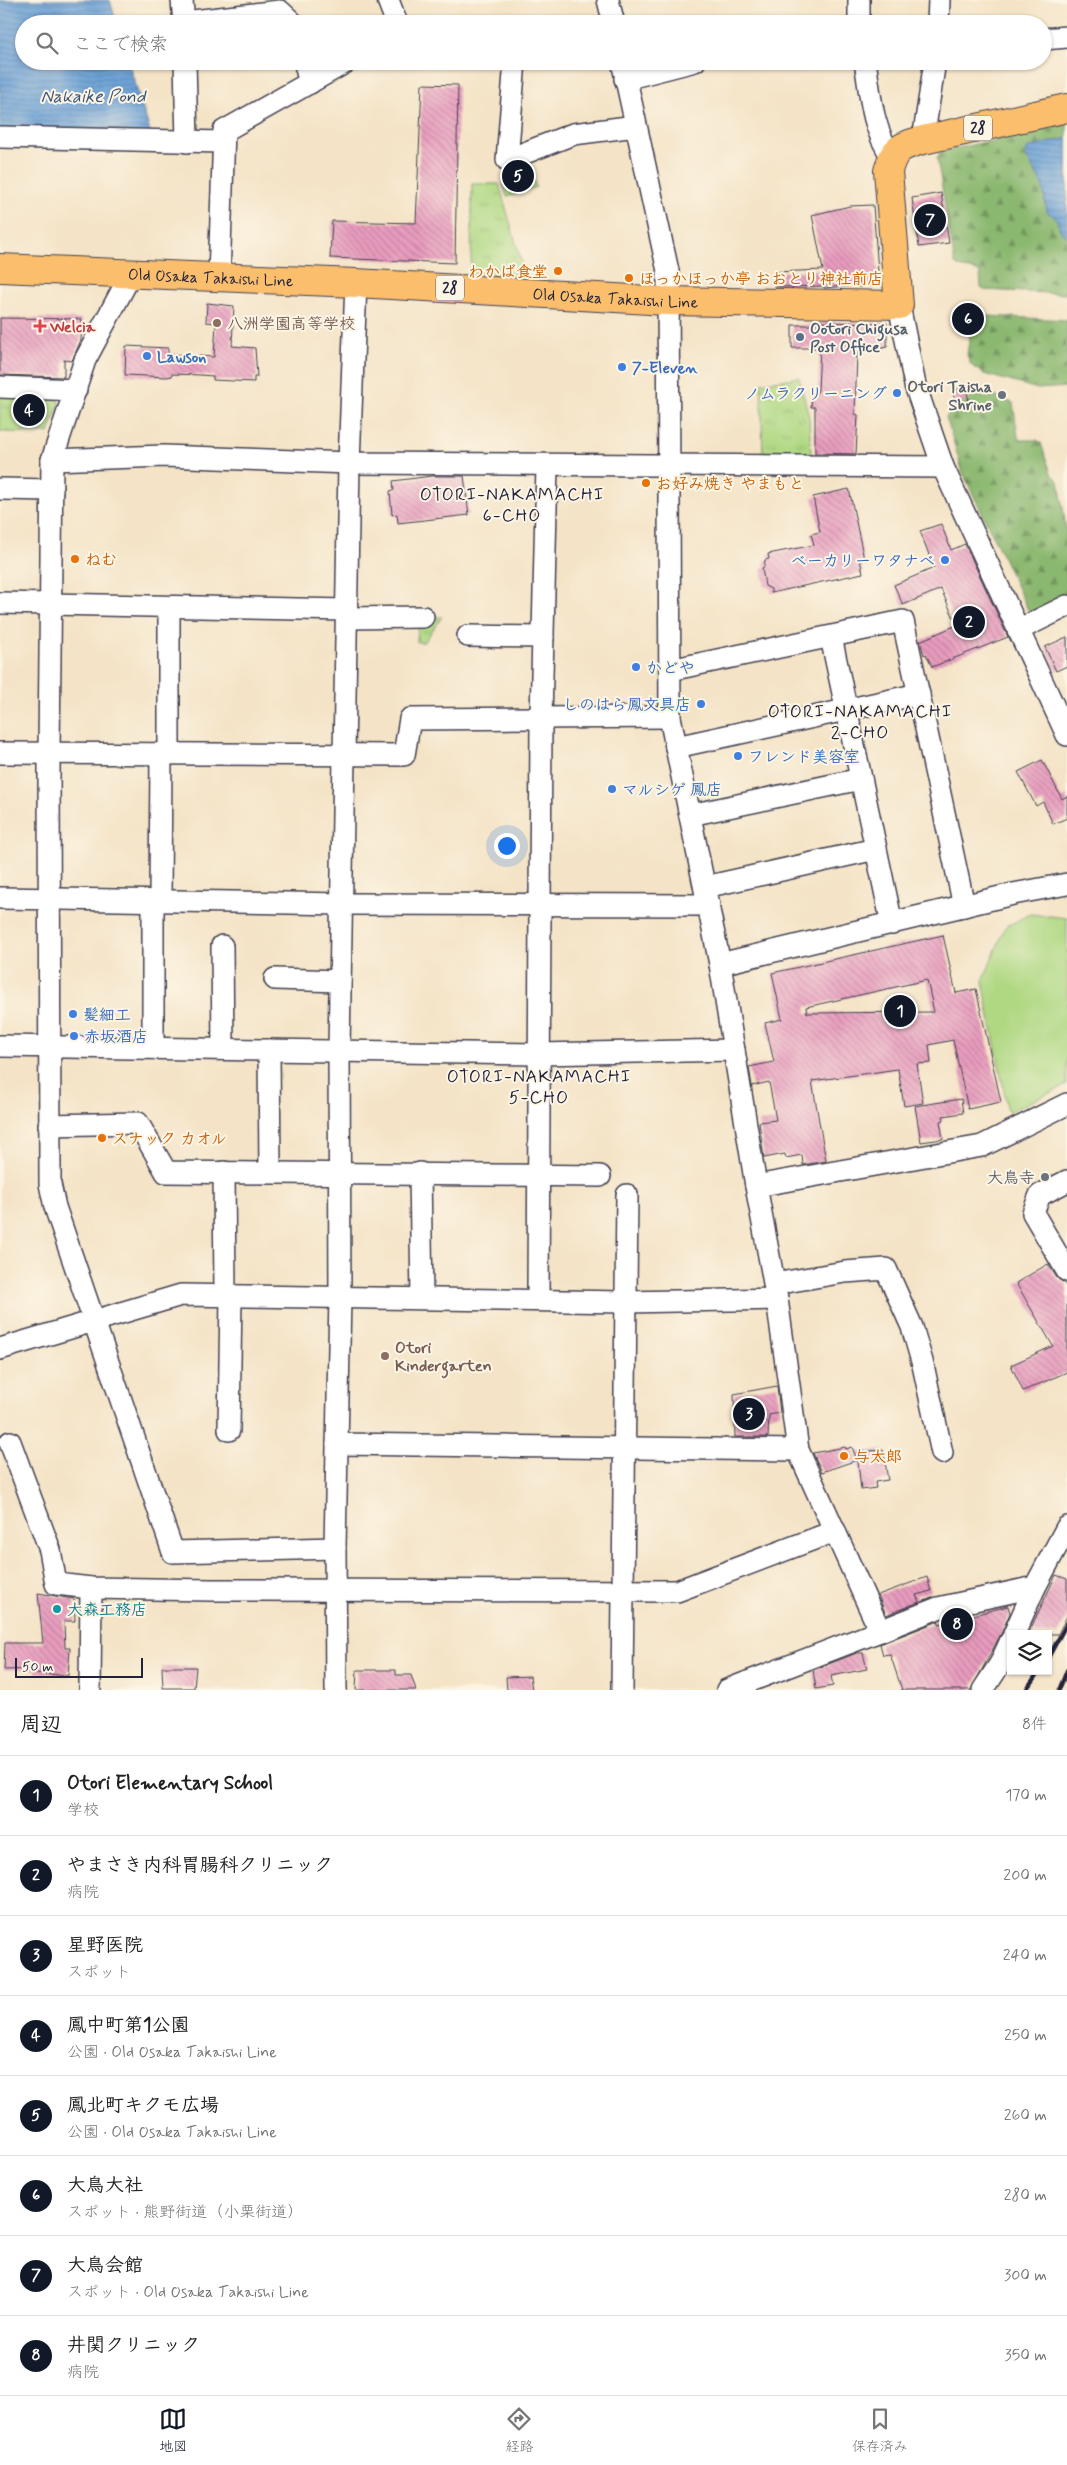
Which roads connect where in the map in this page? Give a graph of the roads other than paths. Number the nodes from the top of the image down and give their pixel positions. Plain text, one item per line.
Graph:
1 (182, 0) edge
2 (388, 0) edge
3 (608, 0) edge
4 (859, 0) edge
5 (939, 0) edge
6 (183, 15) edge
7 (248, 15) edge
8 (284, 15) edge
9 (394, 15) edge
10 (612, 15) edge
11 (859, 15) edge
12 (938, 15) edge
13 (1067, 38) edge
14 (1052, 39) edge
15 (185, 70) edge
16 (306, 70) edge
17 (332, 70) edge
18 (514, 70) edge
19 (624, 70) edge
20 (866, 70) edge
21 (934, 70) edge
22 (310, 83) junction
23 (1067, 108) edge
24 (636, 126) junction
25 (0, 137) edge
26 (923, 140) junction
27 (188, 142) junction
28 (222, 142) junction
29 (892, 156) junction
30 (0, 268) edge
31 (131, 274) junction
32 (219, 277) junction
33 (356, 283) junction
34 (667, 301) junction
35 (899, 305) junction
36 (0, 387) edge
37 (76, 390) junction
38 (52, 460) junction
39 (348, 463) junction
40 (547, 465) junction
41 (668, 465) junction
42 (943, 466) junction
43 (0, 489) edge
44 (52, 490) junction
45 (0, 603) edge
46 (51, 604) junction
47 (1067, 606) edge
48 (169, 607) junction
49 (347, 614) junction
50 (422, 618) dead end
51 (1018, 630) junction
52 (468, 636) dead end
53 (543, 637) junction
54 (831, 637) junction
55 (670, 670) junction
56 (919, 694) junction
57 (846, 709) junction
58 (670, 717) junction
59 (541, 719) junction
60 (1067, 735) edge
61 (676, 747) junction
62 (50, 752) junction
63 (0, 753) edge
64 (165, 754) junction
65 (345, 755) junction
66 (861, 779) junction
67 (690, 815) junction
68 (876, 849) junction
69 (1067, 884) edge
70 (707, 896) junction
71 (0, 898) edge
72 (50, 899) junction
73 (157, 901) junction
74 (342, 904) junction
75 (540, 904) junction
76 (964, 906) junction
77 (892, 924) junction
78 (222, 946) dead end
79 (720, 964) junction
80 (274, 979) dead end
81 (340, 980) junction
82 (0, 1046) edge
83 (49, 1047) junction
84 (152, 1048) junction
85 (222, 1049) junction
86 (269, 1050) junction
87 (339, 1050) junction
88 (734, 1050) junction
89 (539, 1054) junction
90 (1067, 1104) edge
91 (49, 1125) junction
92 (224, 1172) junction
93 (270, 1172) junction
94 (340, 1173) junction
95 (420, 1173) junction
96 (537, 1174) junction
97 (600, 1176) dead end
98 (1067, 1181) edge
99 (756, 1186) junction
100 (628, 1195) dead end
101 (1067, 1271) edge
102 (776, 1291) junction
103 (228, 1295) junction
104 (340, 1297) junction
105 (422, 1298) junction
106 (538, 1299) junction
107 (625, 1302) junction
108 (95, 1320) junction
109 (0, 1349) edge
110 (229, 1430) dead end
111 (10, 1442) dead end
112 (337, 1444) junction
113 (623, 1447) junction
114 (798, 1450) junction
115 (942, 1453) dead end
116 (1067, 1527) edge
117 (835, 1531) junction
118 (336, 1548) junction
119 (1034, 1587) junction
120 (91, 1588) junction
121 (336, 1590) junction
122 (623, 1592) junction
123 (1016, 1630) edge
124 (872, 1635) junction
125 (1007, 1649) edge
126 (90, 1690) edge
127 (336, 1690) edge
128 (622, 1690) edge
129 (727, 1690) edge
130 (983, 1690) edge

1 - 6 street
2 - 9 street
3 - 10 street
4 - 11 street
5 - 12 street
7 - 8 street
13 - 14 street
15 - 27 street
16 - 22 street
17 - 22 street
18 - 24 street
19 - 24 street
20 - 29 street
21 - 26 street
22 - 28 street
23 - 26 main road, 28
24 - 34 street
25 - 27 street
26 - 29 main road, 28
27 - 28 street
28 - 32 street
29 - 35 main road
30 - 31 main road, Old Osaka Takaishi Line / 28
31 - 32 main road, Old Osaka Takaishi Line / 28
31 - 37 street
32 - 33 main road, Old Osaka Takaishi Line / 28
33 - 34 main road, Old Osaka Takaishi Line / 28
33 - 39 street
34 - 35 main road, Old Osaka Takaishi Line / 28
34 - 41 street
35 - 42 street
36 - 37 street
37 - 38 street
38 - 39 street
38 - 44 street
39 - 40 street
39 - 49 street
40 - 41 street
40 - 53 street
41 - 42 street
41 - 55 street
42 - 51 street
43 - 44 street
44 - 46 street
45 - 46 street
46 - 48 street
46 - 62 street
47 - 51 street
48 - 49 street
48 - 64 street
49 - 50 street
49 - 65 street
51 - 60 street
52 - 53 street
53 - 59 street
54 - 55 street
54 - 56 street
54 - 57 street
55 - 58 street
56 - 57 street
56 - 76 street
57 - 61 street
57 - 66 street
58 - 59 street
58 - 61 street
59 - 65 street
59 - 75 street
61 - 67 street
62 - 63 street
62 - 64 street
62 - 72 street
64 - 65 street
64 - 73 street
65 - 74 street
66 - 67 street
66 - 68 street
67 - 70 street
68 - 70 street
68 - 77 street
69 - 76 street
70 - 75 street
70 - 79 street
71 - 72 street
72 - 73 street
72 - 83 street
73 - 74 street
73 - 84 street
74 - 75 street
74 - 81 street
75 - 89 street
76 - 77 street
77 - 79 street
78 - 85 street
79 - 88 street
80 - 81 street
81 - 87 street
82 - 83 street
83 - 84 street
83 - 91 street
84 - 85 street
85 - 86 street
86 - 87 street
86 - 93 street
87 - 89 street
87 - 94 street
88 - 89 street
88 - 99 street
89 - 96 street
90 - 99 street
91 - 92 street
91 - 108 street
92 - 93 street
92 - 103 street
93 - 94 street
94 - 95 street
94 - 104 street
95 - 96 street
95 - 105 street
96 - 97 street
96 - 106 street
98 - 101 street
99 - 102 street
100 - 107 street
102 - 107 street
102 - 114 street
102 - 115 street
103 - 104 street
103 - 108 street
103 - 110 street
104 - 105 street
104 - 112 street
105 - 106 street
106 - 107 street
107 - 113 street
108 - 109 street
108 - 118 street
111 - 120 street
112 - 113 street
112 - 118 street
113 - 114 street
113 - 122 street
114 - 117 street
116 - 119 street
117 - 122 street
117 - 124 street
118 - 121 street
119 - 123 street
119 - 124 street
120 - 121 street
120 - 126 street
121 - 122 street
121 - 127 street
122 - 128 street
124 - 129 street
125 - 130 street

